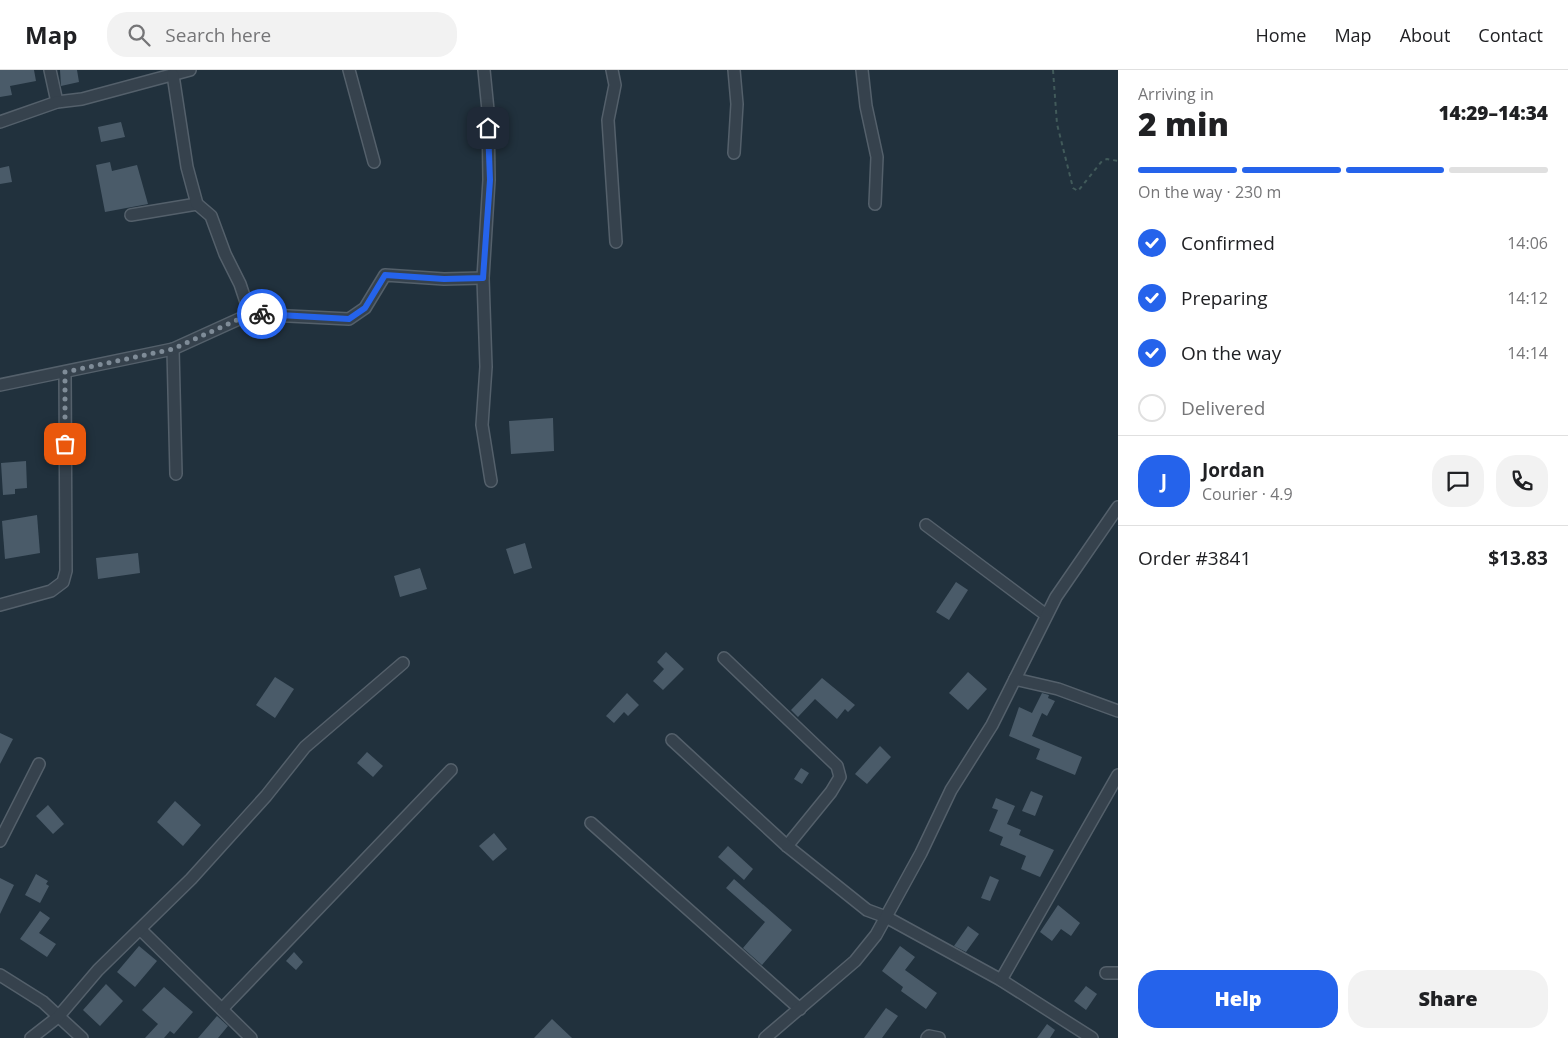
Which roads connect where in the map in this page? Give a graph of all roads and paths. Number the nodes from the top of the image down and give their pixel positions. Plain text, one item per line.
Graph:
1 (50, 70) edge
2 (190, 70) edge
3 (349, 70) edge
4 (484, 70) edge
5 (612, 70) edge
6 (734, 70) edge
7 (862, 70) edge
8 (1053, 70) edge
9 (173, 75) junction
10 (57, 102) junction
11 (0, 122) edge
12 (734, 153) dead end
13 (374, 162) dead end
14 (1118, 162) edge
15 (197, 204) junction
16 (875, 204) dead end
17 (132, 214) dead end
18 (616, 242) dead end
19 (483, 278) junction
20 (250, 314) junction
21 (173, 349) junction
22 (65, 372) junction
23 (0, 385) edge
24 (176, 474) dead end
25 (491, 481) dead end
26 (1118, 507) edge
27 (926, 525) dead end
28 (0, 605) edge
29 (1046, 615) junction
30 (724, 658) dead end
31 (403, 663) dead end
32 (1015, 679) junction
33 (1118, 711) edge
34 (672, 740) dead end
35 (39, 764) dead end
36 (451, 770) dead end
37 (1118, 775) edge
38 (592, 823) dead end
39 (0, 840) edge
40 (787, 846) junction
41 (886, 917) junction
42 (141, 930) junction
43 (0, 975) edge
44 (1002, 980) junction
45 (222, 1009) junction
46 (800, 1009) junction
47 (58, 1017) junction
48 (31, 1038) edge
49 (82, 1038) edge
50 (251, 1038) edge
51 (765, 1038) edge
52 (926, 1038) edge
53 (939, 1038) edge
54 (1092, 1038) edge

1 - 10 street
2 - 9 street
3 - 13 street
4 - 19 street
5 - 18 street
6 - 12 street
7 - 16 street
8 - 14 path
9 - 10 street
9 - 15 street
10 - 11 street
15 - 17 street
15 - 20 street
19 - 20 street
19 - 25 street
20 - 21 street
21 - 22 street
21 - 24 street
22 - 23 street
22 - 28 street
26 - 29 street
27 - 29 street
29 - 32 street
30 - 40 street
31 - 42 street
32 - 33 street
32 - 41 street
34 - 40 street
35 - 39 street
36 - 45 street
37 - 44 street
38 - 46 street
40 - 41 street
41 - 44 street
41 - 46 street
42 - 45 street
42 - 47 street
43 - 47 street
44 - 54 street
45 - 50 street
46 - 51 street
47 - 48 street
47 - 49 street
52 - 53 street

